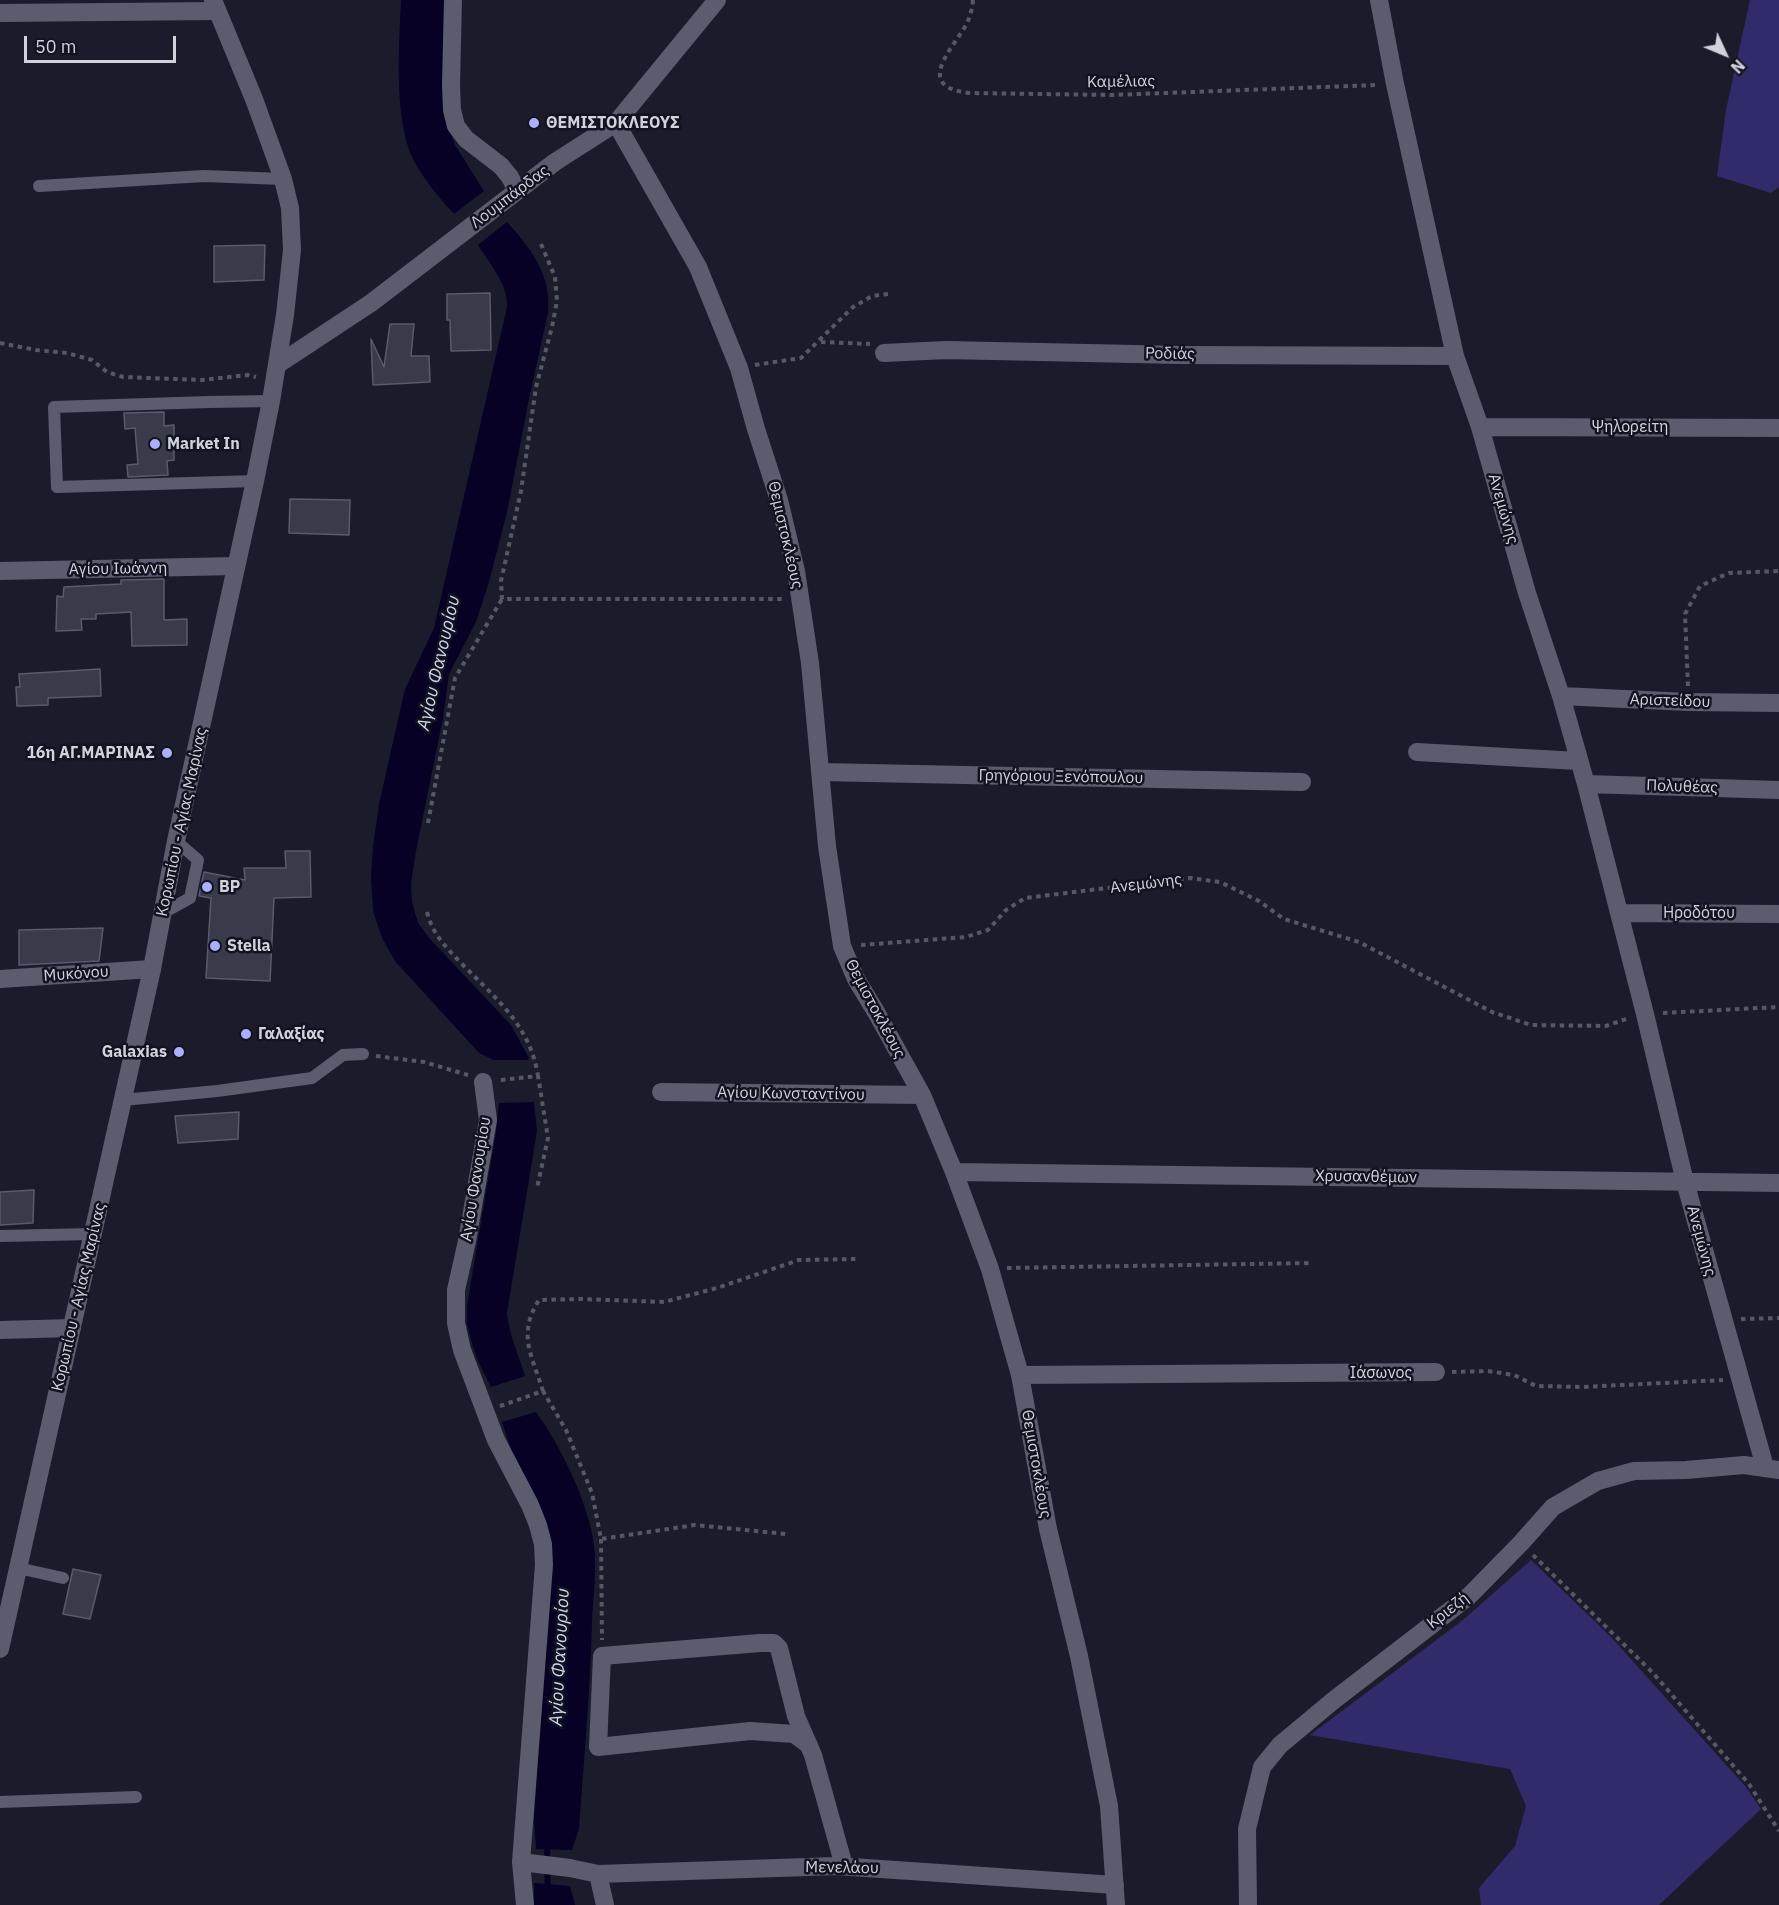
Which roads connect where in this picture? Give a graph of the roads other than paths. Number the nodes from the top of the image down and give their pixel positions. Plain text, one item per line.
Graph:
1 (453, 0) edge
2 (717, 0) edge
3 (1379, 0) edge
4 (215, 6) edge
5 (0, 13) edge
6 (616, 123) junction
7 (283, 178) junction
8 (39, 186) dead end
9 (517, 191) junction
10 (884, 353) dead end
11 (1455, 356) junction
12 (275, 373) junction
13 (271, 402) junction
14 (1480, 427) junction
15 (1779, 428) edge
16 (255, 481) junction
17 (236, 566) junction
18 (0, 571) edge
19 (1561, 696) junction
20 (1779, 703) edge
21 (1416, 752) dead end
22 (1578, 761) junction
23 (821, 772) junction
24 (1302, 782) dead end
25 (1586, 784) junction
26 (1779, 790) edge
27 (1620, 913) junction
28 (1779, 914) edge
29 (152, 969) junction
30 (0, 979) edge
31 (363, 1054) road end
32 (483, 1082) road end
33 (661, 1092) dead end
34 (922, 1095) junction
35 (123, 1100) junction
36 (954, 1172) junction
37 (1685, 1182) junction
38 (1779, 1183) edge
39 (93, 1234) junction
40 (0, 1236) edge
41 (72, 1328) junction
42 (0, 1330) edge
43 (1436, 1372) road end
44 (1020, 1375) junction
45 (1772, 1469) edge
46 (18, 1568) junction
47 (63, 1578) dead end
48 (3, 1622) edge
49 (0, 1649) edge
50 (809, 1745) junction
51 (136, 1797) dead end
52 (0, 1802) edge
53 (528, 1863) junction
54 (844, 1866) junction
55 (598, 1874) junction
56 (1115, 1884) junction
57 (525, 1905) edge
58 (604, 1905) edge
59 (1116, 1905) edge
60 (1248, 1905) edge

1 - 9 street
2 - 6 street, Λουμπάρδας
3 - 11 street, Ανεμώνης
4 - 5 street
4 - 7 street, Κορωπίου - Αγίας Μαρίνας
6 - 9 street, Λουμπάρδας
6 - 23 street, Θεμιστοκλέους
7 - 8 lane
7 - 12 street, Κορωπίου - Αγίας Μαρίνας
9 - 12 street, Λουμπάρδας
10 - 11 street, Ροδιάς
11 - 14 street, Ανεμώνης
12 - 13 street, Κορωπίου - Αγίας Μαρίνας
13 - 16 street, Κορωπίου - Αγίας Μαρίνας
13 - 16 lane
14 - 15 street, Ψηλορείτη
14 - 19 street, Ανεμώνης
16 - 17 street, Κορωπίου - Αγίας Μαρίνας
17 - 18 street, Αγίου Ιωάννη
17 - 29 street, Κορωπίου - Αγίας Μαρίνας
19 - 20 street, Αριστείδου
19 - 22 street, Ανεμώνης
21 - 22 street
22 - 25 street, Ανεμώνης
23 - 24 street, Γρηγόριου Ξενόπουλου
23 - 34 street, Θεμιστοκλέους
25 - 26 street, Πολυθέας
25 - 27 street, Ανεμώνης
27 - 28 street, Ηροδότου
27 - 37 street, Ανεμώνης
29 - 30 street, Μυκόνου
29 - 35 street, Κορωπίου - Αγίας Μαρίνας
31 - 35 lane
32 - 53 street, Αγίου Φανουρίου
33 - 34 street, Αγίου Κωνσταντίνου
34 - 36 street, Θεμιστοκλέους
35 - 39 street, Κορωπίου - Αγίας Μαρίνας
36 - 37 street, Χρυσανθέμων
36 - 44 street, Θεμιστοκλέους
37 - 38 street, Χρυσανθέμων
37 - 45 street, Ανεμώνης
39 - 40 lane
39 - 41 street, Κορωπίου - Αγίας Μαρίνας
41 - 42 street
41 - 46 street, Κορωπίου - Αγίας Μαρίνας
43 - 44 street, Ιάσωνος
44 - 56 street, Θεμιστοκλέους
45 - 60 street, Κριεζή
46 - 47 lane
46 - 48 street, Κορωπίου - Αγίας Μαρίνας
48 - 49 street, Κορωπίου - Αγίας Μαρίνας
50 - 50 street
50 - 54 street
51 - 52 lane
53 - 55 street, Μενελάου
53 - 57 street, Αγίου Φανουρίου
54 - 55 street, Μενελάου
54 - 56 street, Μενελάου
55 - 58 street
56 - 59 street, Θεμιστοκλέους

